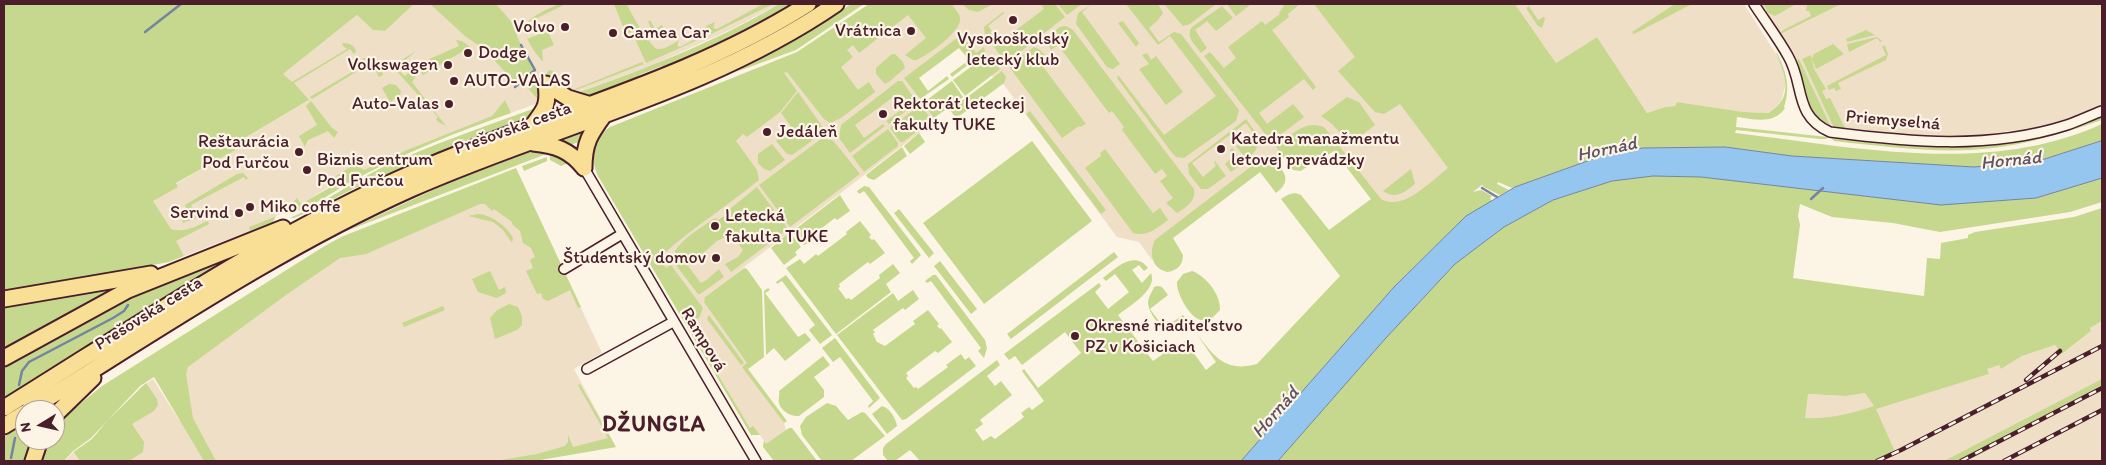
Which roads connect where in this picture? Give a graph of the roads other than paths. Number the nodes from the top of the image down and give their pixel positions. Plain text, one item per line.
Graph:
1 (808, 4) edge
2 (836, 4) edge
3 (1754, 4) edge
4 (591, 104) junction
5 (2102, 111) edge
6 (604, 116) junction
7 (532, 125) junction
8 (529, 142) junction
9 (584, 168) junction
10 (316, 220) junction
11 (622, 234) junction
12 (180, 269) junction
13 (564, 269) dead end
14 (4, 299) edge
15 (673, 322) junction
16 (114, 357) junction
17 (4, 358) edge
18 (588, 369) dead end
19 (45, 400) edge
20 (65, 405) edge
21 (4, 408) edge
22 (15, 419) edge
23 (4, 426) edge
24 (756, 461) edge

1 - 4 highway, Prešovská cesta
2 - 6 highway, Prešovská cesta
3 - 5 street, Priemyselná
4 - 7 highway, Prešovská cesta
4 - 7 highway
6 - 8 highway, Prešovská cesta
6 - 9 highway
7 - 10 highway, Prešovská cesta
8 - 9 highway
8 - 16 highway, Prešovská cesta
9 - 11 street, Rampová
10 - 12 highway
10 - 21 highway, Prešovská cesta
11 - 13 street
11 - 15 street, Rampová
12 - 14 highway
12 - 17 highway
15 - 18 street
15 - 24 street, Rampová
16 - 19 highway, Prešovská cesta
16 - 20 highway
22 - 23 highway

